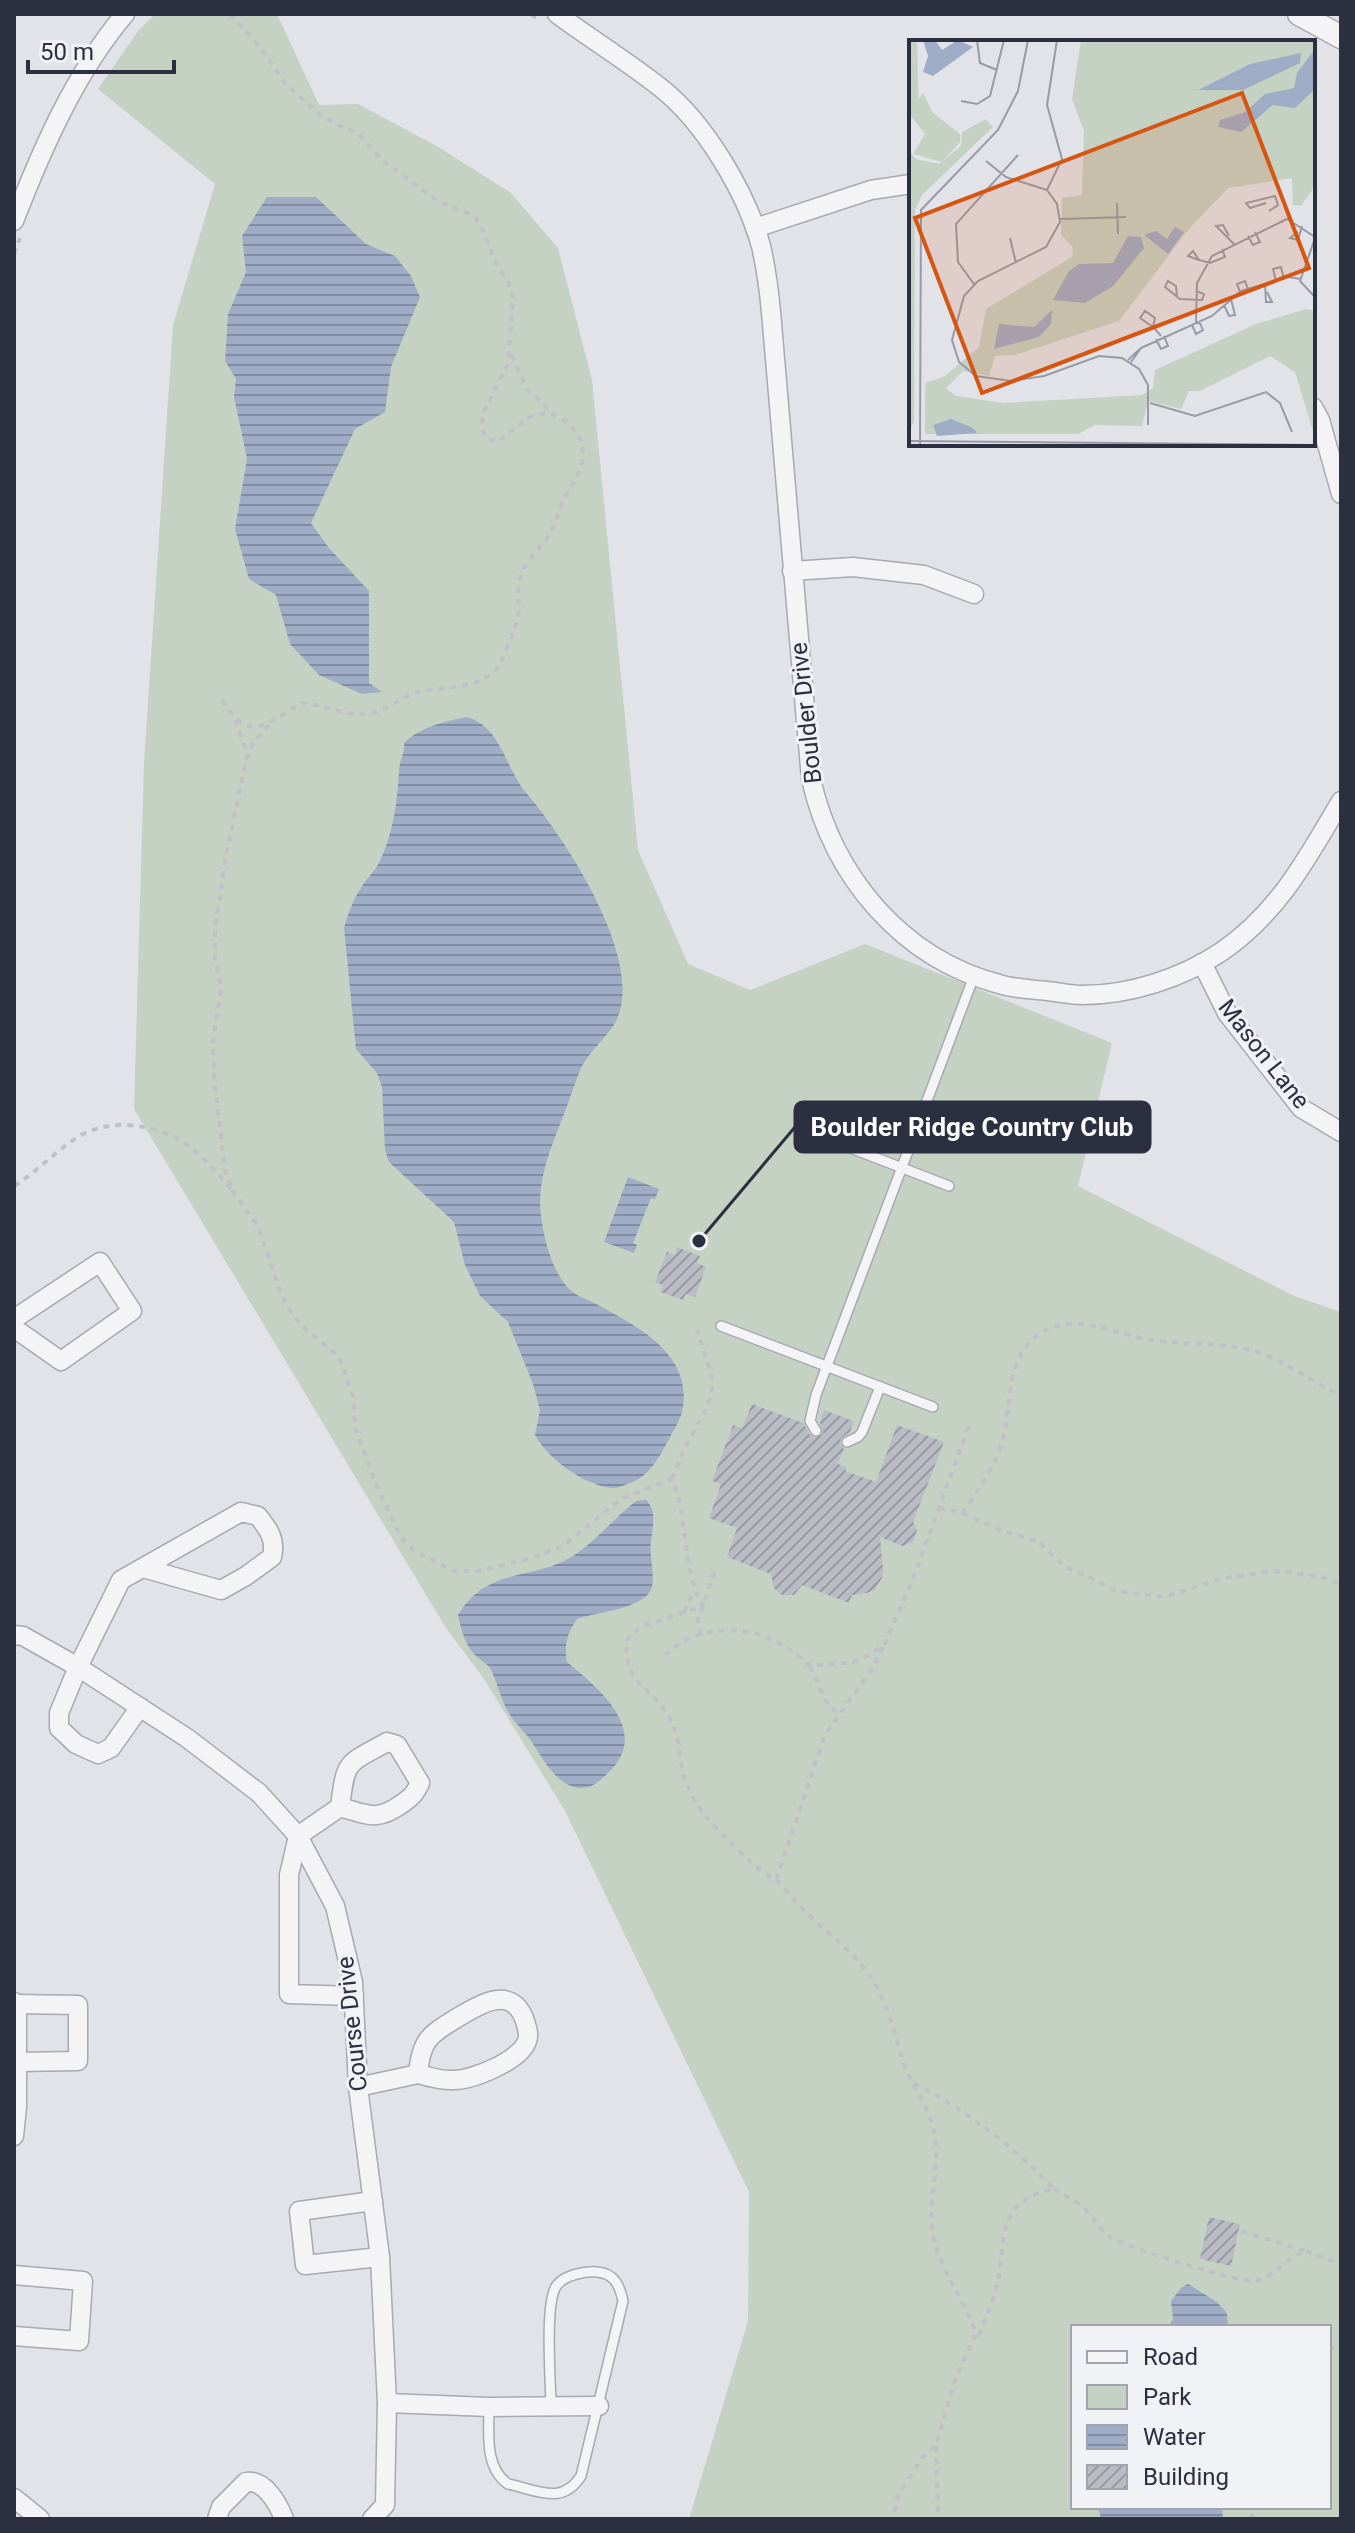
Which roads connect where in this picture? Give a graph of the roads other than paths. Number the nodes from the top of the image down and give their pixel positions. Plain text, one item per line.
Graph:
1 (125, 14) edge
2 (1299, 14) edge
3 (550, 18) edge
4 (1341, 37) edge
5 (909, 184) edge
6 (14, 221) edge
7 (755, 228) junction
8 (1315, 411) edge
9 (1341, 494) edge
10 (792, 571) junction
11 (974, 594) dead end
12 (1341, 801) edge
13 (1202, 963) junction
14 (974, 976) junction
15 (1341, 1132) edge
16 (853, 1149) dead end
17 (901, 1167) junction
18 (949, 1186) dead end
19 (14, 1319) edge
20 (721, 1326) dead end
21 (14, 1328) edge
22 (827, 1367) junction
23 (880, 1387) junction
24 (933, 1407) dead end
25 (816, 1431) dead end
26 (847, 1442) dead end
27 (143, 1568) junction
28 (14, 1635) edge
29 (78, 1667) junction
30 (140, 1707) junction
31 (340, 1807) junction
32 (298, 1836) junction
33 (354, 1996) junction
34 (14, 2003) edge
35 (16, 2062) edge
36 (418, 2074) junction
37 (358, 2087) junction
38 (14, 2136) edge
39 (373, 2201) junction
40 (380, 2257) junction
41 (14, 2275) edge
42 (14, 2336) edge
43 (387, 2403) junction
44 (599, 2406) junction
45 (489, 2407) junction
46 (551, 2408) junction
47 (15, 2502) edge
48 (40, 2519) edge
49 (217, 2519) edge
50 (284, 2519) edge
51 (372, 2519) edge

1 - 6 street
2 - 4 street
3 - 7 street, Boulder Drive
5 - 7 street
7 - 10 street, Boulder Drive
8 - 9 street
10 - 11 street
10 - 14 street, Boulder Drive
12 - 13 street, Boulder Drive
13 - 14 street, Boulder Drive
13 - 15 street, Mason Lane
14 - 17 lane
16 - 17 lane
17 - 18 lane
17 - 22 lane
19 - 21 street
20 - 22 lane
22 - 23 lane
22 - 25 lane
23 - 24 lane
23 - 26 lane
27 - 27 street
27 - 29 street
28 - 29 street, Course Drive
29 - 30 street, Course Drive
29 - 30 street
30 - 32 street, Course Drive
31 - 31 street
31 - 32 street
32 - 33 street, Course Drive
32 - 33 street
33 - 37 street, Course Drive
34 - 35 street
34 - 35 street
35 - 38 street
36 - 36 street
36 - 37 street
37 - 39 street, Course Drive
39 - 40 street, Course Drive
39 - 40 street
40 - 43 street, Course Drive
41 - 42 street
43 - 45 street
43 - 51 street, Course Drive
44 - 45 lane
44 - 46 street
44 - 46 lane
45 - 46 street
47 - 48 street
49 - 50 street

